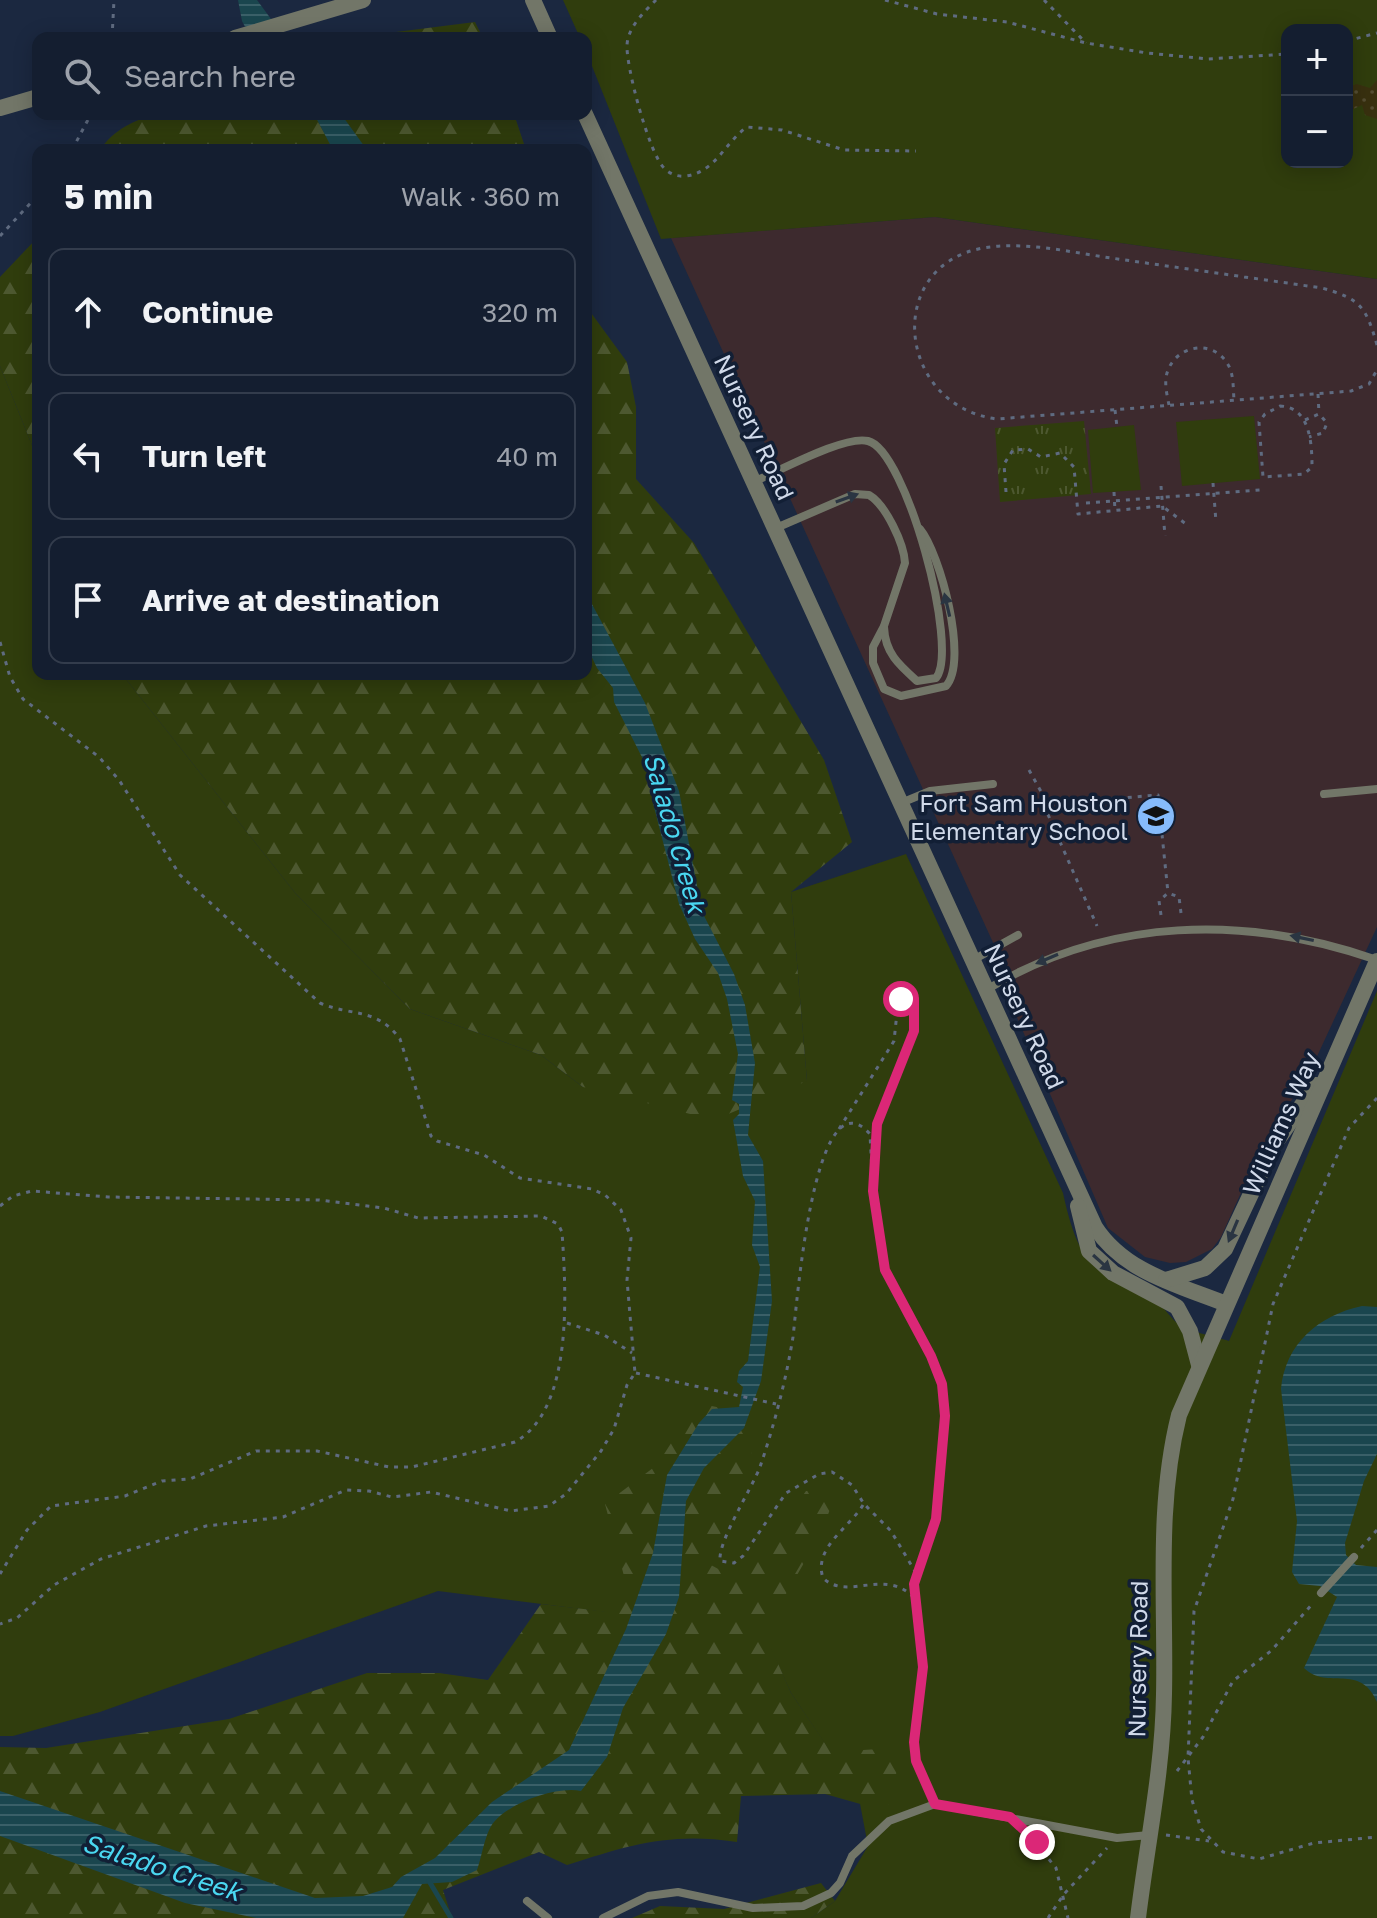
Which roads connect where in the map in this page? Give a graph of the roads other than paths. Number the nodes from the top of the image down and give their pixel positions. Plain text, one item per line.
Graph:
1 (363, 0) edge
2 (533, 0) edge
3 (255, 32) edge
4 (547, 32) edge
5 (32, 99) edge
6 (0, 108) edge
7 (588, 120) edge
8 (753, 482) junction
9 (775, 529) junction
10 (920, 529) junction
11 (884, 626) junction
12 (993, 784) dead end
13 (1377, 789) edge
14 (1324, 794) dead end
15 (900, 803) junction
16 (1018, 935) dead end
17 (973, 960) junction
18 (1377, 961) edge
19 (986, 990) junction
20 (1330, 1069) junction
21 (1076, 1192) junction
22 (1165, 1280) junction
23 (1226, 1304) junction
24 (1199, 1365) junction
25 (1354, 1557) road end
26 (1321, 1593) road end
27 (1149, 1835) junction
28 (527, 1901) dead end
29 (548, 1918) edge
30 (603, 1918) edge
31 (1138, 1918) edge

1 - 3 street
2 - 4 street
5 - 6 street
7 - 8 street, Nursery Road
8 - 9 street, Nursery Road
8 - 10 lane
9 -> 11 lane
9 - 15 street, Nursery Road
10 - 11 lane
11 -> 10 lane
12 - 15 lane
13 - 14 lane
15 - 17 street, Nursery Road
16 - 17 lane
17 - 19 street, Nursery Road
18 -> 19 lane
18 - 20 street, Williams Way
19 - 21 street, Nursery Road
20 -> 22 street
20 - 23 street, Williams Way
21 - 22 street, Nursery Road
21 -> 24 street
22 - 23 street, Nursery Road
23 - 24 street, Nursery Road
24 - 27 street, Nursery Road
25 - 26 lane
27 - 30 lane
27 - 31 street, Nursery Road
28 - 29 lane

